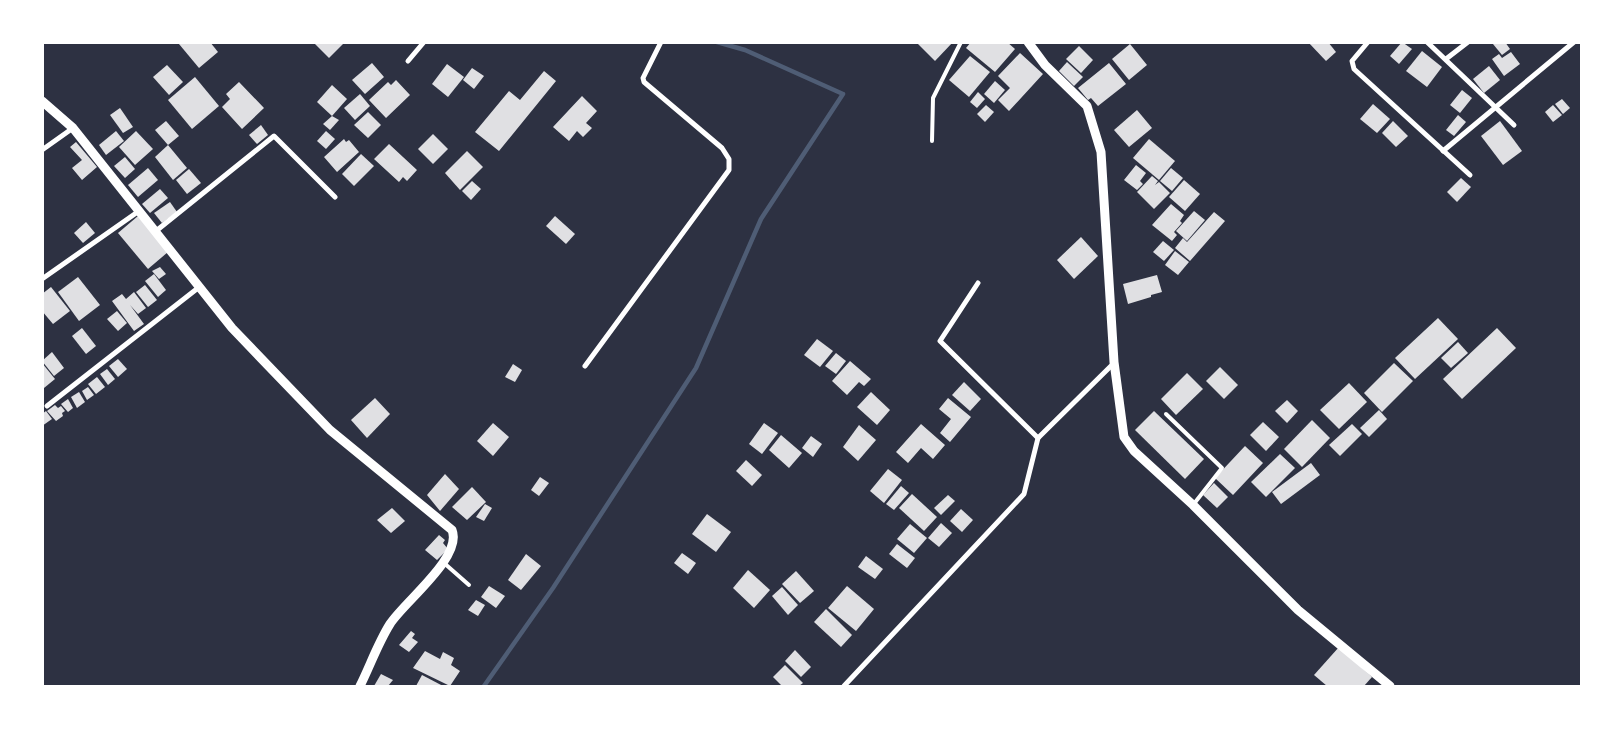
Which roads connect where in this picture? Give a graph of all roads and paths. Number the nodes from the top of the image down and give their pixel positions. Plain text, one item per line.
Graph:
1 (424, 42) edge
2 (661, 42) edge
3 (961, 42) edge
4 (1028, 42) edge
5 (1368, 42) edge
6 (1428, 42) edge
7 (1468, 42) edge
8 (1574, 42) edge
9 (1446, 59) junction
10 (408, 61) dead end
11 (42, 101) edge
12 (1494, 106) junction
13 (1514, 125) dead end
14 (73, 128) junction
15 (932, 141) dead end
16 (42, 150) edge
17 (1443, 151) junction
18 (1470, 175) dead end
19 (335, 197) dead end
20 (138, 211) junction
21 (156, 231) junction
22 (42, 279) edge
23 (978, 283) dead end
24 (198, 288) junction
25 (1114, 362) junction
26 (585, 366) dead end
27 (47, 406) dead end
28 (1166, 414) dead end
29 (1038, 438) junction
30 (1193, 505) junction
31 (444, 562) junction
32 (469, 585) dead end
33 (360, 686) edge
34 (844, 686) edge
35 (1390, 686) edge

1 - 10 street
2 - 26 street
3 - 15 lane
4 - 25 street
5 - 17 street
6 - 9 street
7 - 9 street
8 - 12 street
9 - 12 street
11 - 14 street
12 - 13 street
12 - 17 street
14 - 16 street
14 - 20 street
17 - 18 street
19 - 21 street
20 - 21 street
20 - 22 street
21 - 24 street
23 - 29 street
24 - 27 street
24 - 31 street
25 - 29 street
25 - 30 street
28 - 30 lane
29 - 34 street
30 - 35 street
31 - 32 lane
31 - 33 street

